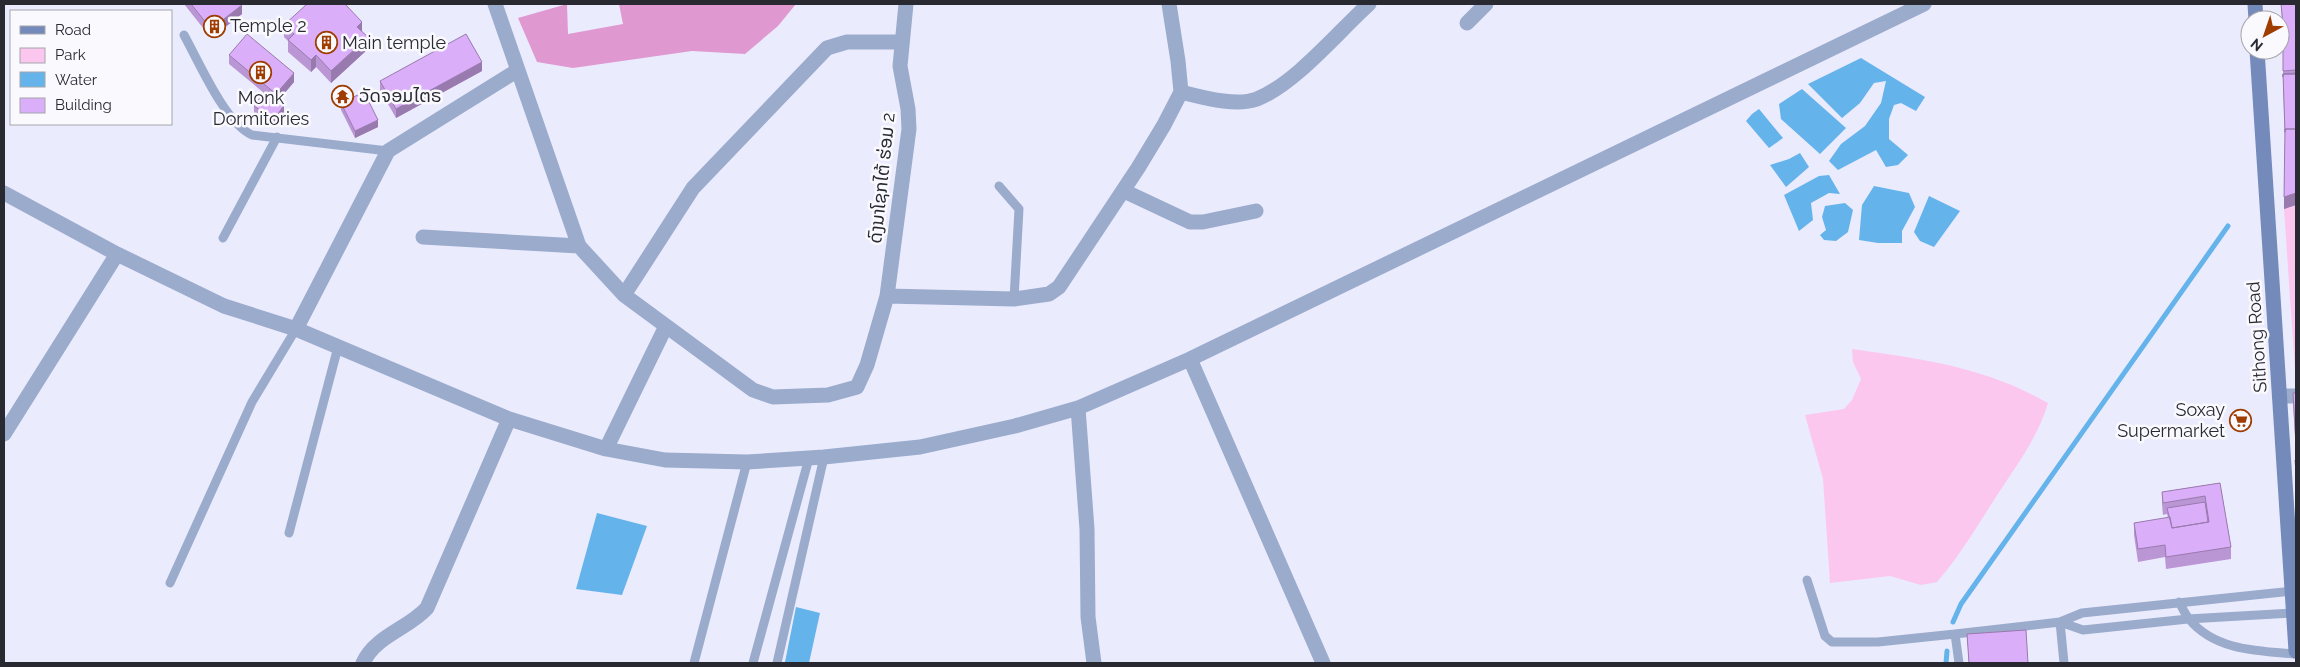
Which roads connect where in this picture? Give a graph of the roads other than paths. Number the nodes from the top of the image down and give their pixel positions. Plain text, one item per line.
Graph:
1 (495, 4) edge
2 (906, 4) edge
3 (1169, 4) edge
4 (1369, 4) edge
5 (1486, 4) edge
6 (1924, 4) edge
7 (1467, 22) dead end
8 (184, 35) dead end
9 (901, 42) junction
10 (2258, 60) edge
11 (518, 70) junction
12 (1181, 92) junction
13 (277, 137) junction
14 (388, 151) junction
15 (999, 186) dead end
16 (1124, 191) junction
17 (4, 193) edge
18 (1256, 211) dead end
19 (223, 238) dead end
20 (423, 238) dead end
21 (579, 246) junction
22 (117, 254) junction
23 (624, 295) junction
24 (887, 296) junction
25 (1014, 299) junction
26 (666, 326) junction
27 (296, 329) junction
28 (338, 347) junction
29 (1190, 359) junction
30 (2280, 396) junction
31 (2296, 396) edge
32 (1078, 408) junction
33 (509, 419) junction
34 (4, 434) edge
35 (606, 449) junction
36 (824, 457) junction
37 (809, 458) junction
38 (747, 462) junction
39 (289, 533) dead end
40 (1807, 580) dead end
41 (170, 583) dead end
42 (2293, 591) junction
43 (2180, 602) junction
44 (2294, 613) junction
45 (2188, 619) junction
46 (2060, 622) junction
47 (1955, 634) junction
48 (2296, 652) edge
49 (363, 663) edge
50 (694, 663) edge
51 (753, 663) edge
52 (778, 663) edge
53 (1094, 663) edge
54 (1323, 663) edge
55 (1959, 663) edge
56 (2064, 663) edge

1 - 11 street
2 - 9 street, ດົງນາໂຊກໄຕ້ ຮ່ອມ 2
3 - 12 street
4 - 12 street
5 - 7 street
6 - 29 street
8 - 13 lane
9 - 23 street
9 - 24 street, ດົງນາໂຊກໄຕ້ ຮ່ອມ 2
10 - 30 main road, Sithong Road
11 - 14 street
11 - 21 street
12 - 16 street
13 - 14 lane
13 - 19 lane
14 - 27 street
15 - 25 lane
16 - 18 street
16 - 25 street
17 - 22 street
20 - 21 street
21 - 23 street
22 - 27 street
22 - 34 street
23 - 26 street
24 - 25 street
24 - 26 street, ດົງນາໂຊກໄຕ້ ຮ່ອມ 2
26 - 35 street
27 - 28 street
27 - 41 lane
28 - 33 street
28 - 39 lane
29 - 32 street
29 - 54 street
30 - 31 street
30 - 42 main road, Sithong Road
32 - 36 street
32 - 53 street
33 - 35 street
33 - 49 street
35 - 38 street
36 - 37 street
36 - 52 lane
37 - 38 street
37 - 51 lane
38 - 50 lane
40 - 47 lane
42 - 43 lane
42 - 44 main road, Sithong Road
43 - 45 lane
43 - 46 lane
44 - 45 lane
44 - 48 main road, Sithong Road
45 - 46 lane
45 - 48 lane
46 - 47 lane
46 - 56 lane
47 - 55 lane

